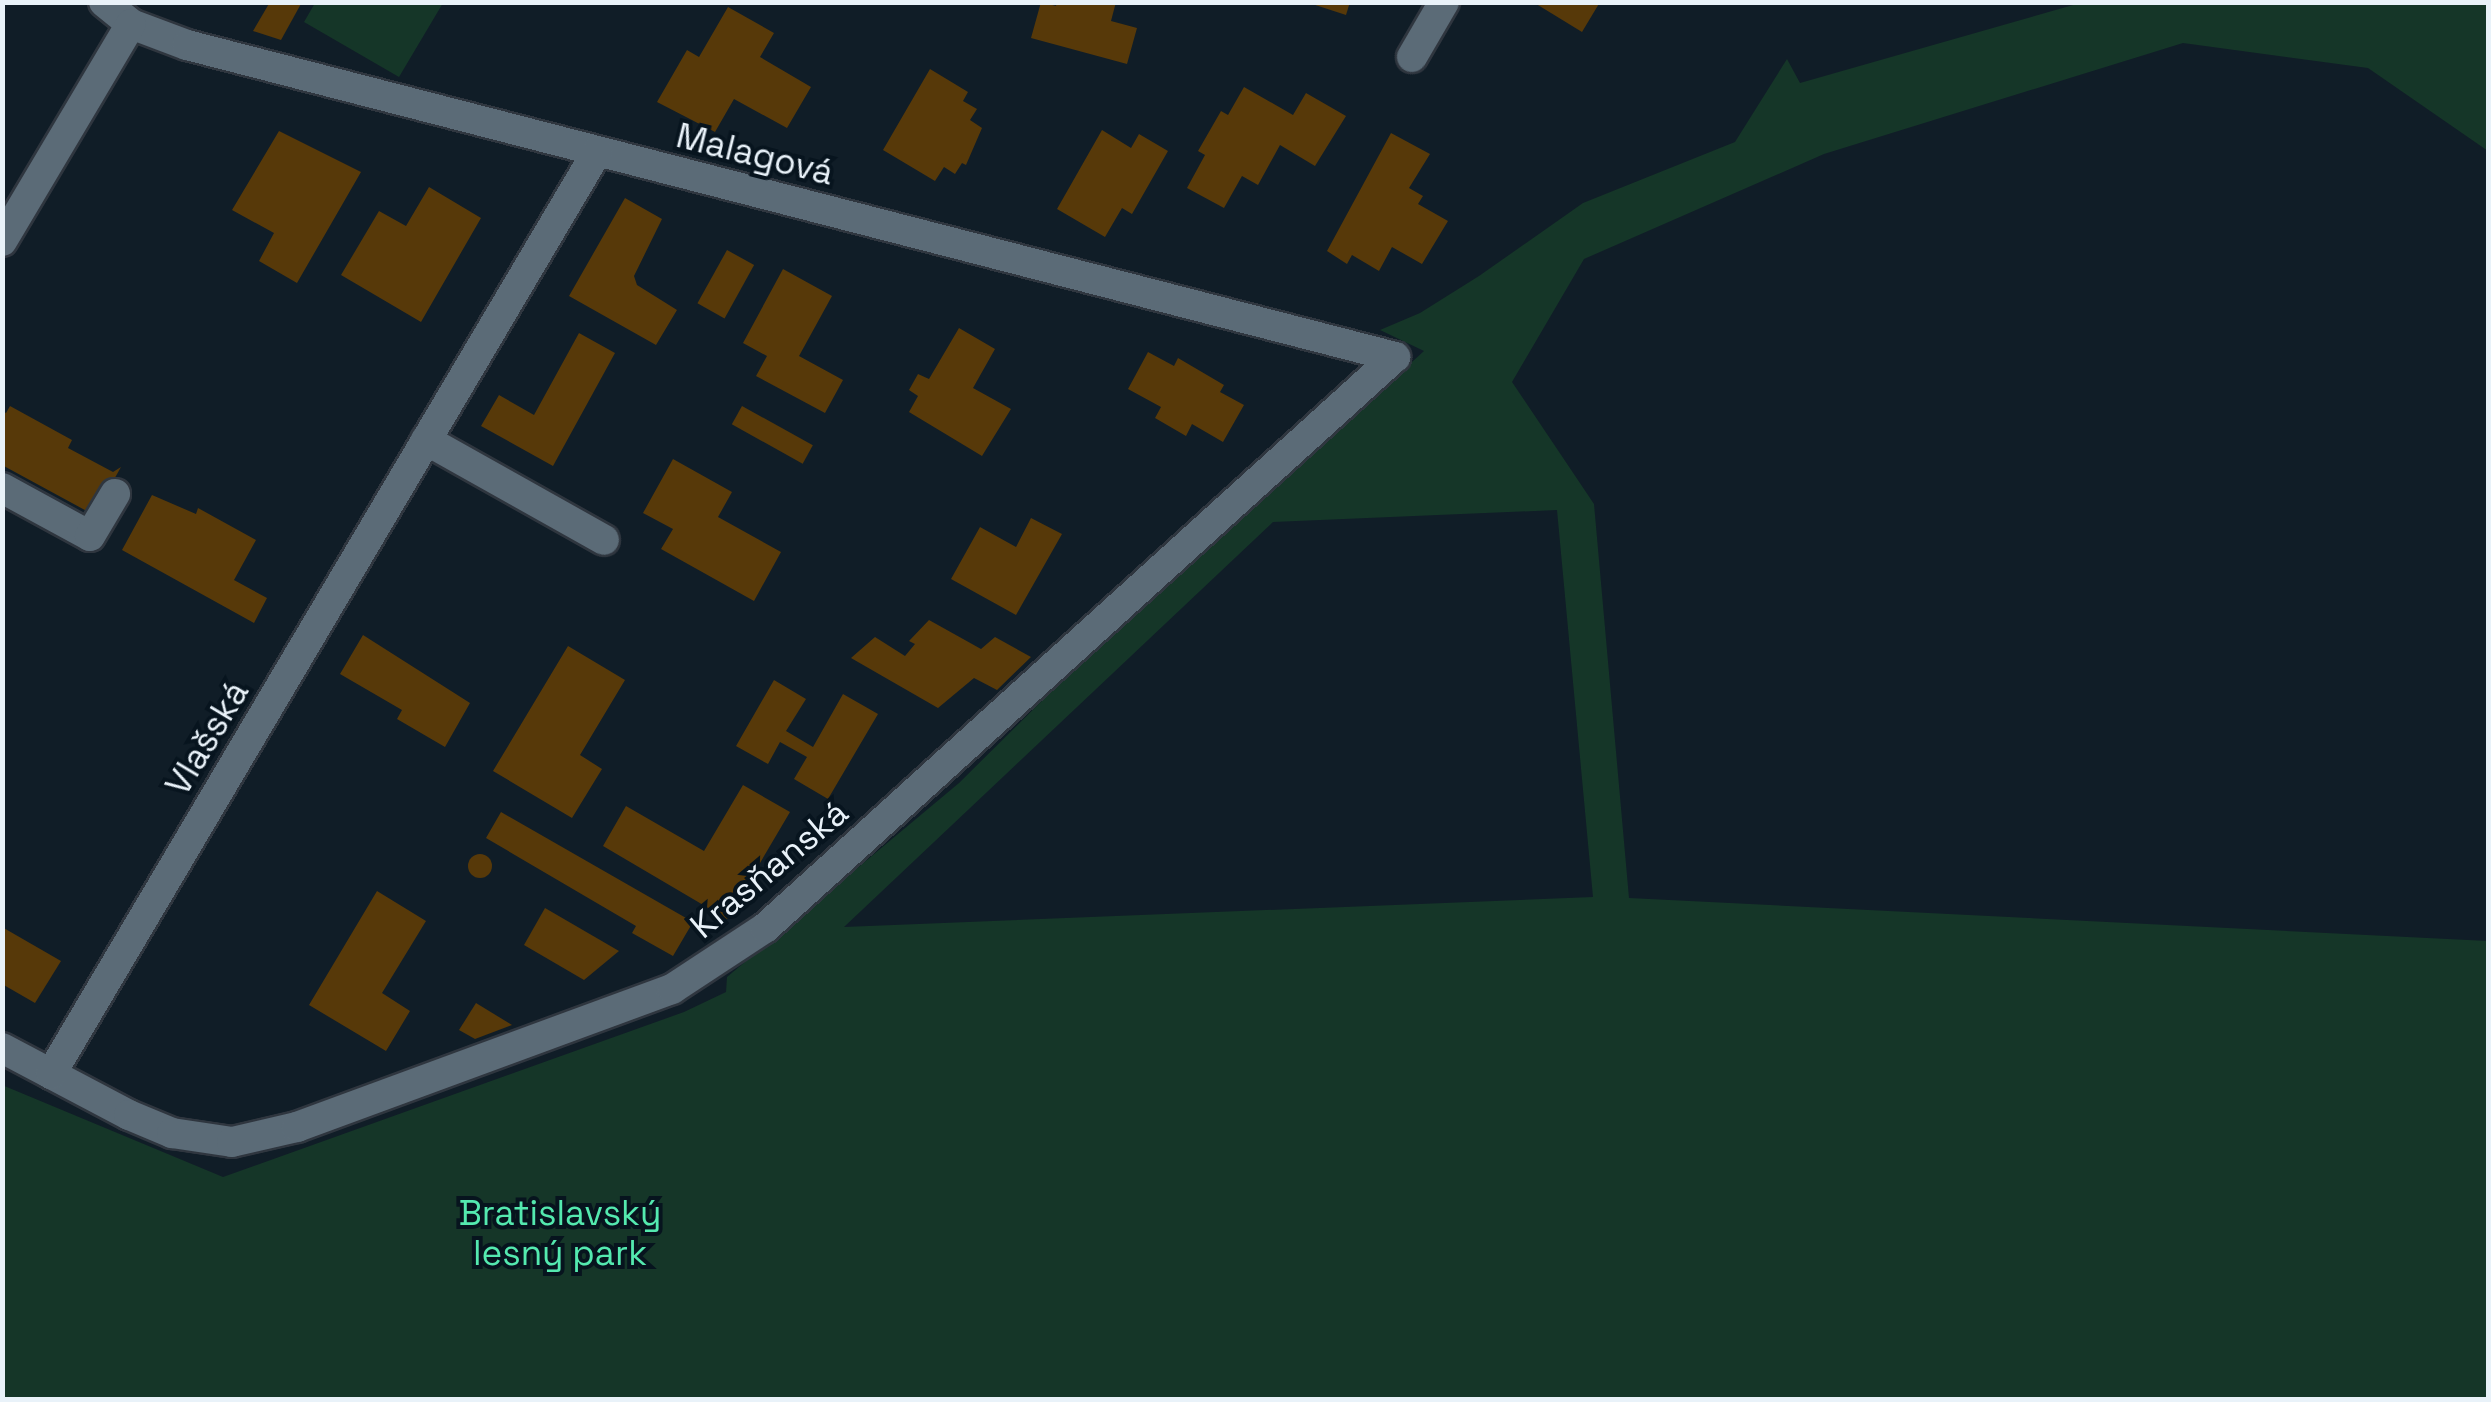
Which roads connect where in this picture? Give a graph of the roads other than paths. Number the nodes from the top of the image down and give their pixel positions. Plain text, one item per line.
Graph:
1 (104, 2) edge
2 (1444, 2) edge
3 (132, 24) junction
4 (1412, 57) dead end
5 (597, 152) junction
6 (2, 241) edge
7 (1395, 357) joint
8 (426, 440) junction
9 (2, 488) edge
10 (115, 494) dead end
11 (604, 540) dead end
12 (2, 1048) edge
13 (52, 1074) junction

1 - 3 street, Malagová
2 - 4 street
3 - 5 street, Malagová
3 - 6 street
5 - 7 street, Malagová
5 - 8 street, Vlašská
7 - 13 street, Krasňanská
8 - 11 street
8 - 13 street, Vlašská
9 - 10 street
12 - 13 street, Krasňanská

